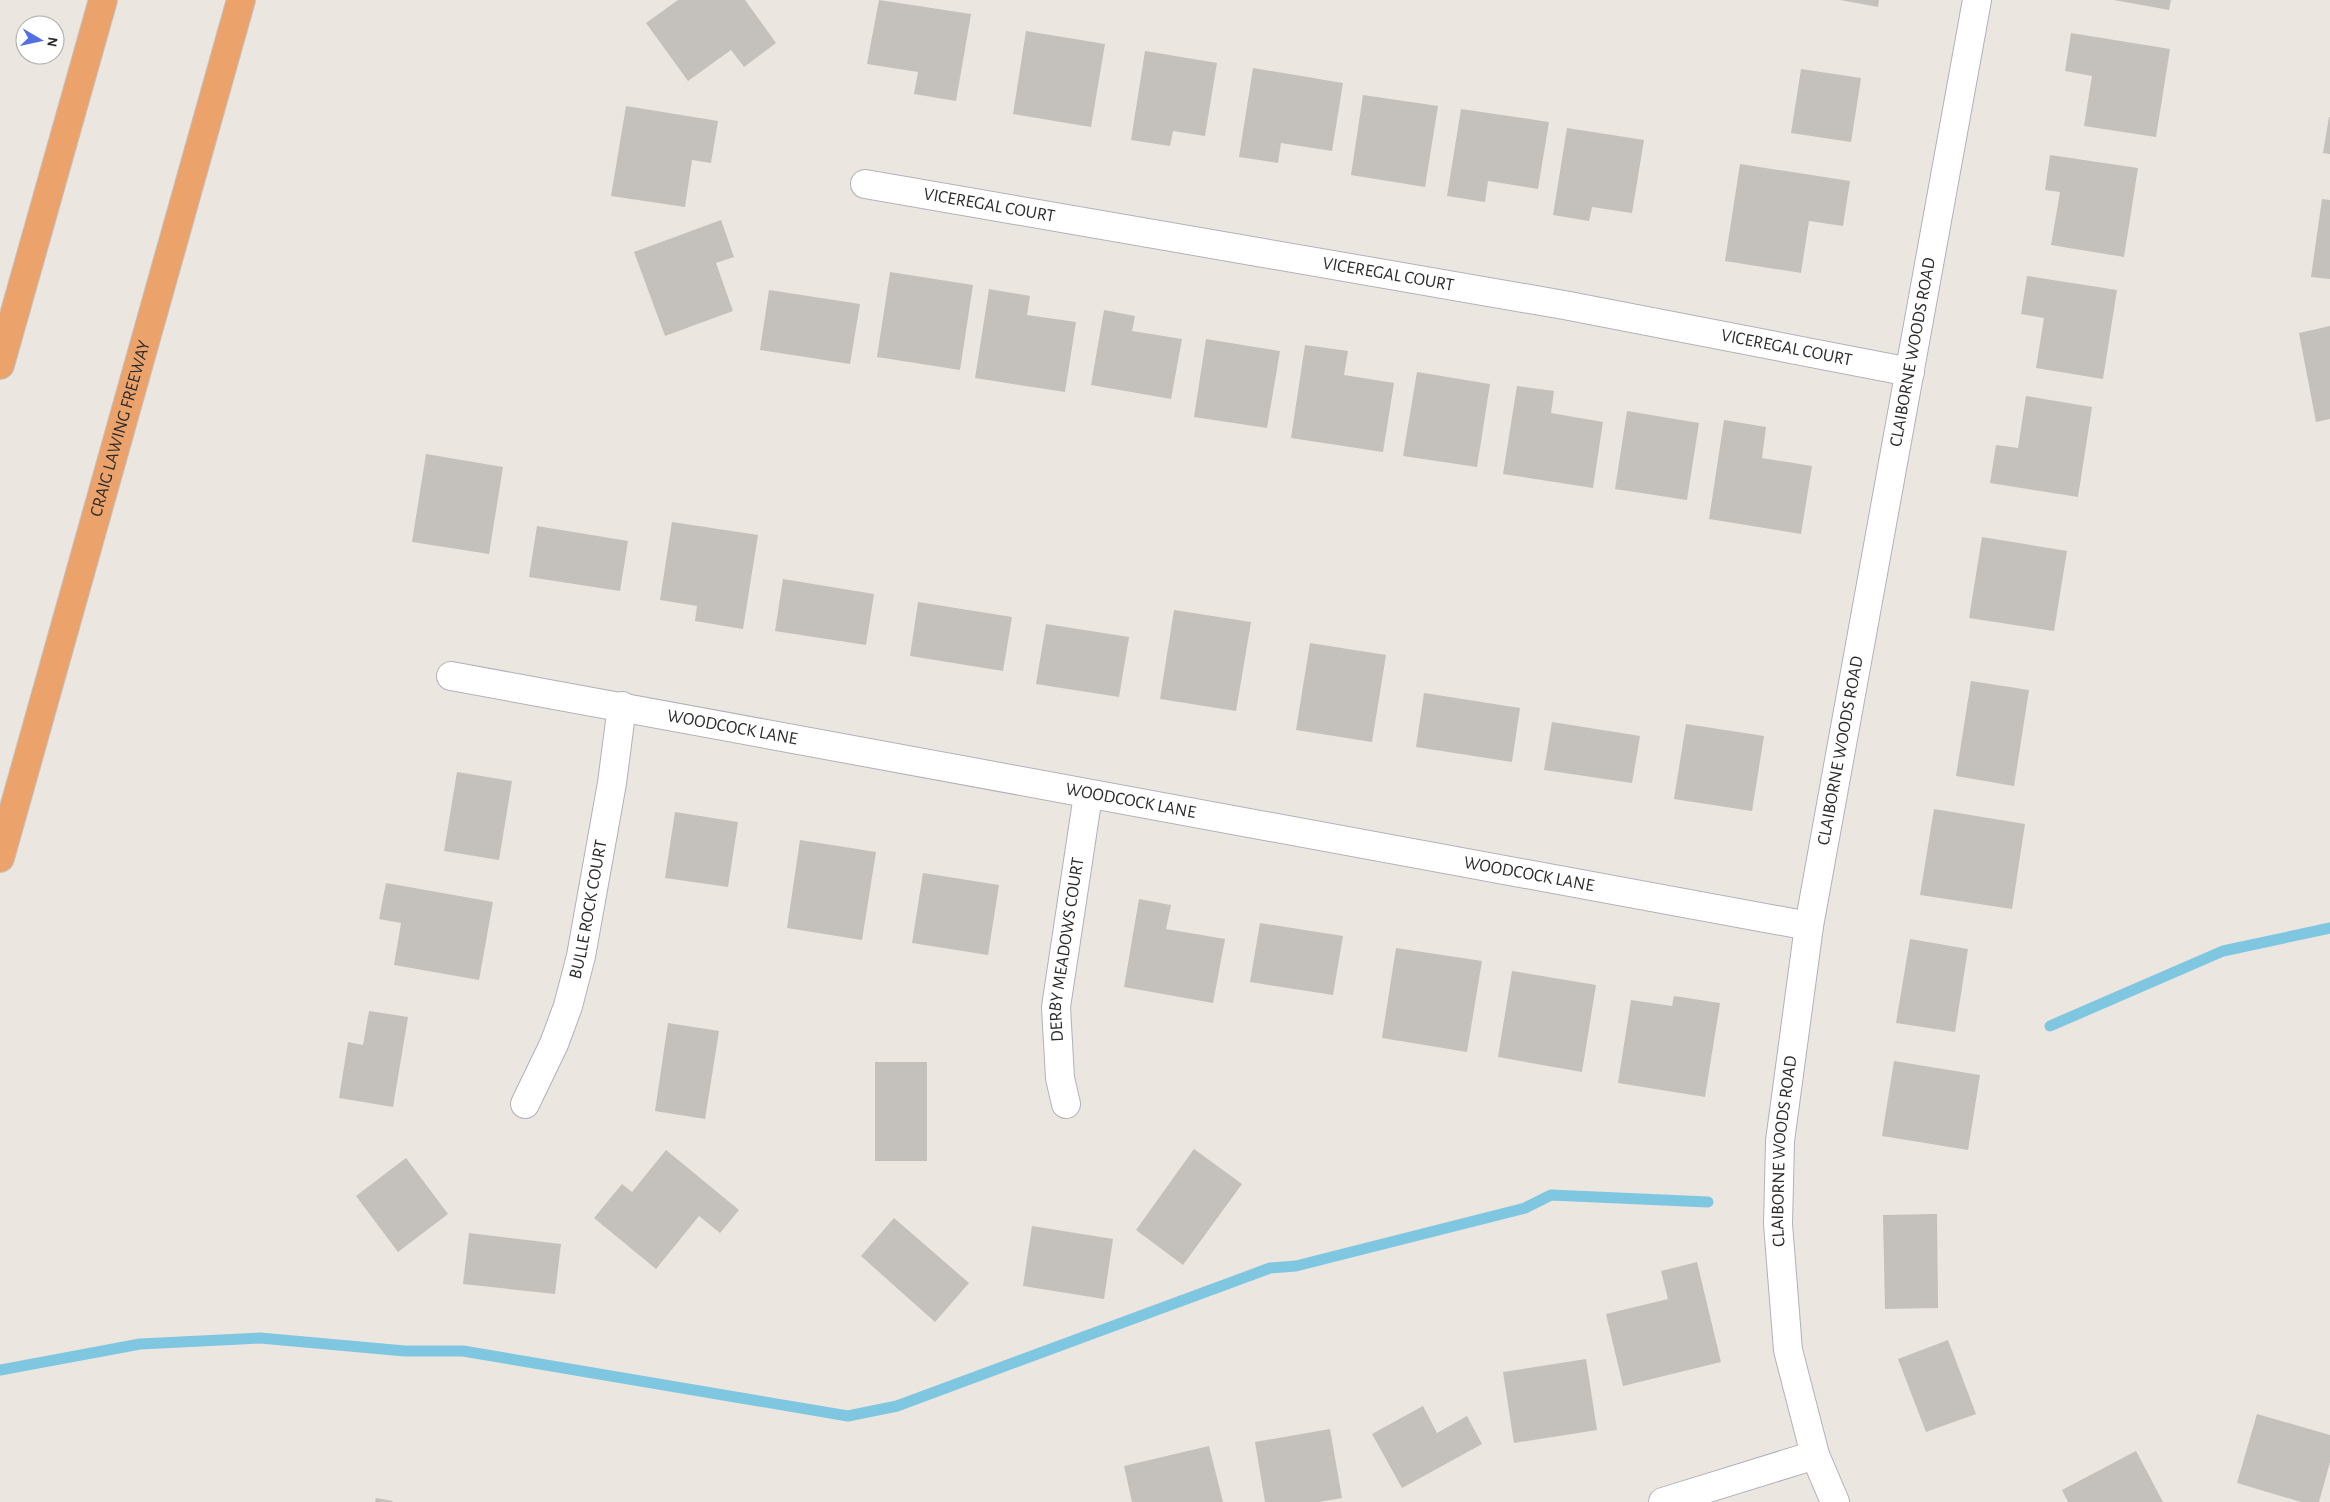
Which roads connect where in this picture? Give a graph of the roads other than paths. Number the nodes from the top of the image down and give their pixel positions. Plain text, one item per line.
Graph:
1 (103, 0) edge
2 (242, 0) edge
3 (1977, 0) edge
4 (865, 184) dead end
5 (0, 364) edge
6 (1910, 372) junction
7 (452, 676) dead end
8 (622, 706) junction
9 (1088, 795) junction
10 (0, 858) edge
11 (1810, 926) junction
12 (525, 1104) dead end
13 (1066, 1104) dead end
14 (1815, 1456) junction
15 (1663, 1502) edge
16 (1836, 1502) edge

1 - 5 highway
2 - 10 highway, CRAIG LAWING FREEWAY
3 - 6 street, CLAIBORNE WOODS ROAD
4 - 6 street, VICEREGAL COURT
6 - 11 street, CLAIBORNE WOODS ROAD
7 - 8 street, WOODCOCK LANE
8 - 9 street, WOODCOCK LANE
8 - 12 street, BULLE ROCK COURT
9 - 11 street, WOODCOCK LANE
9 - 13 street, DERBY MEADOWS COURT
11 - 14 street, CLAIBORNE WOODS ROAD
14 - 15 street
14 - 16 street, CLAIBORNE WOODS ROAD

